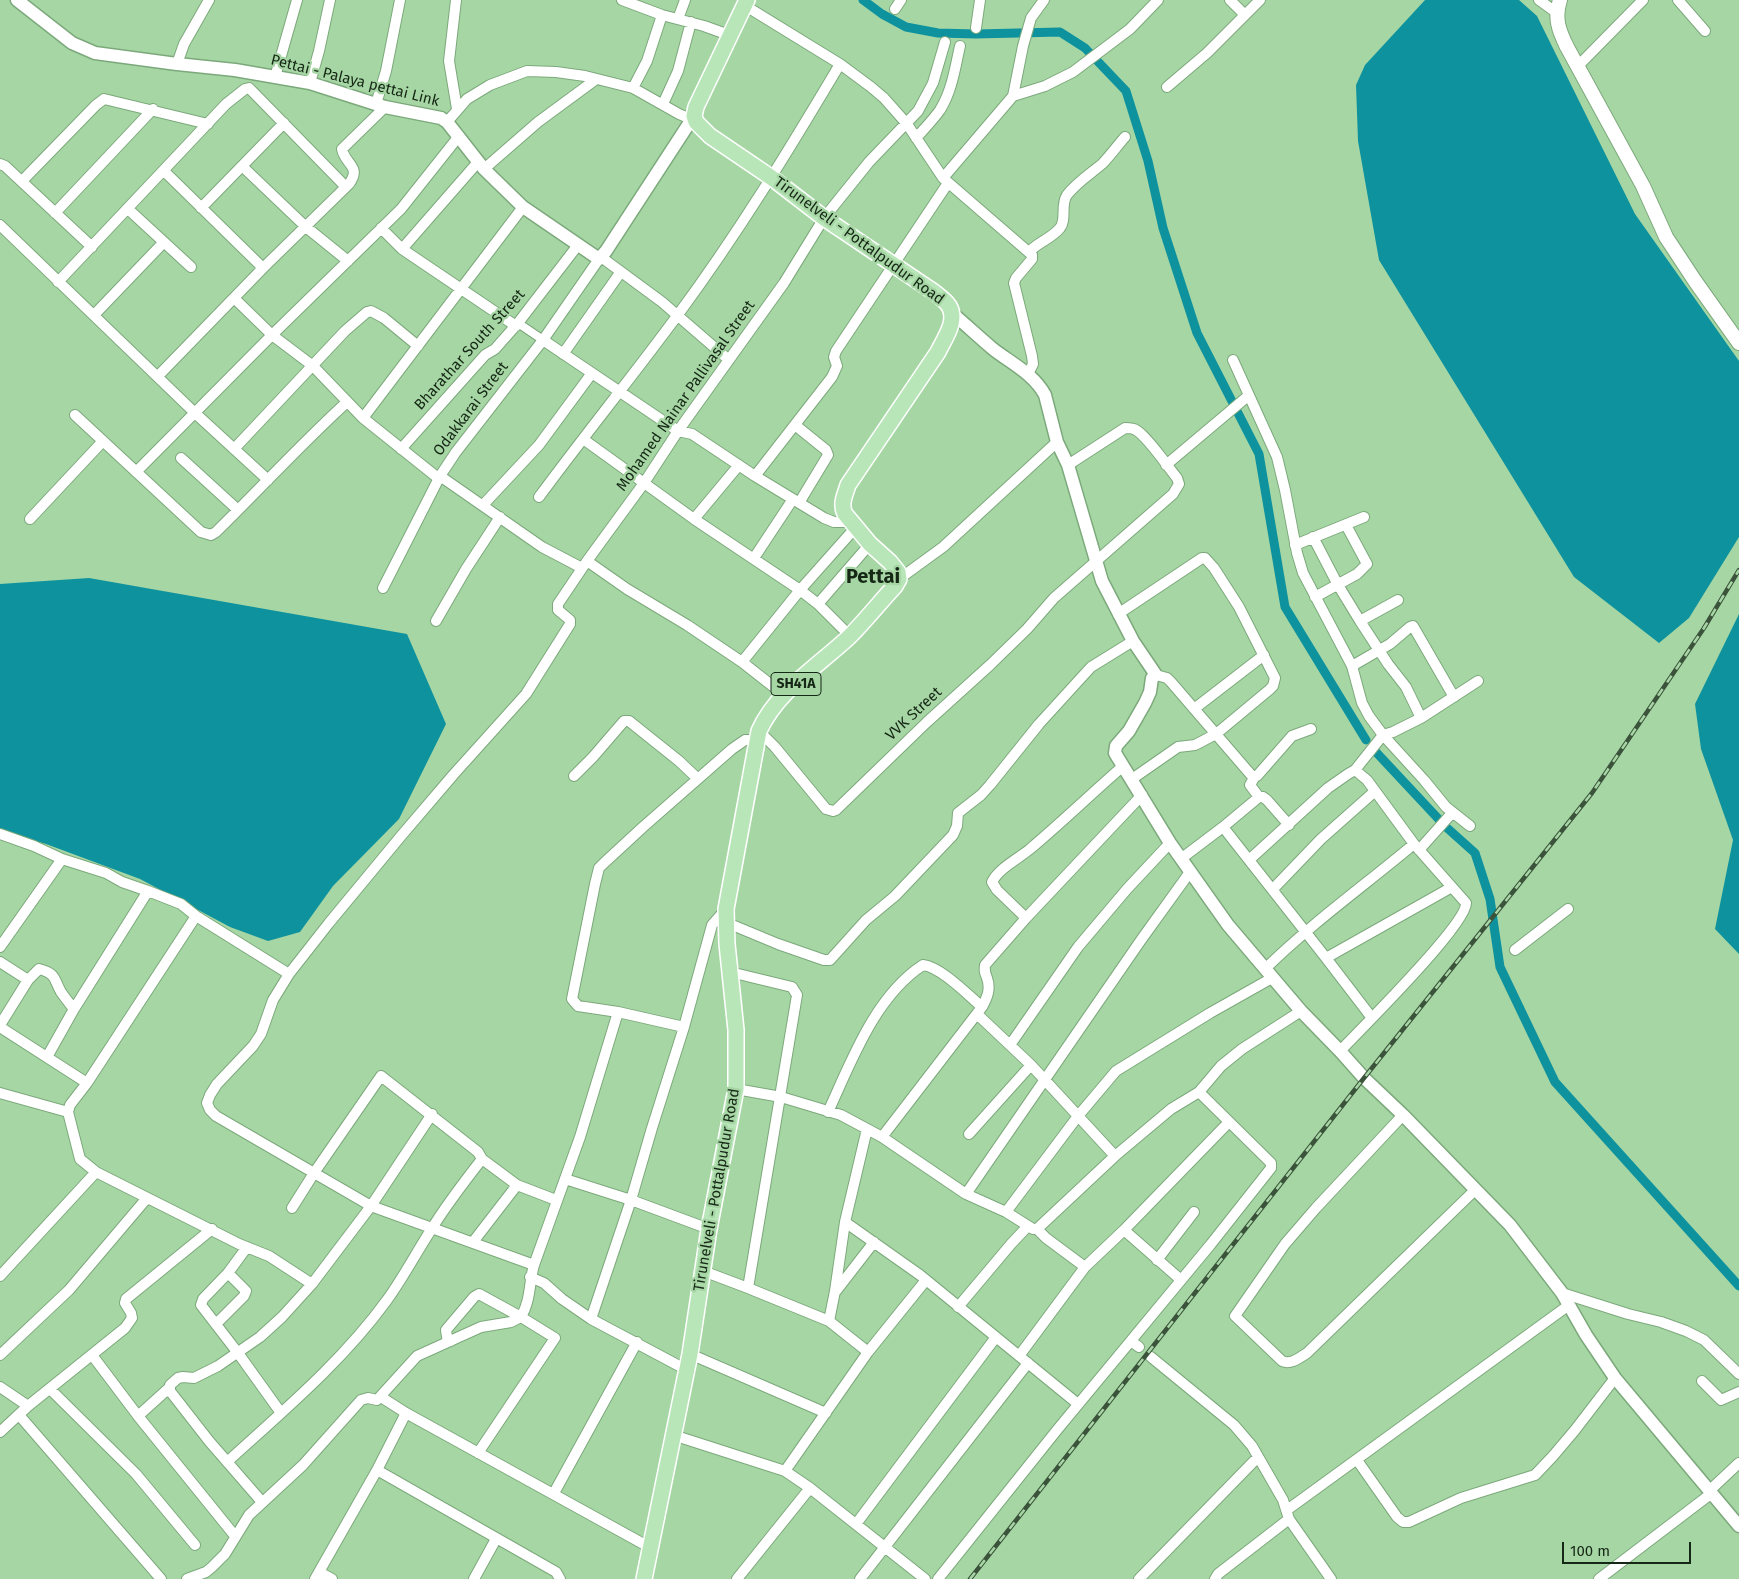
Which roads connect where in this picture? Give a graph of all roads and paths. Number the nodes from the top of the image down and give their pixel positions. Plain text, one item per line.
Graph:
1 (17, 0) edge
2 (209, 0) edge
3 (297, 0) edge
4 (330, 0) edge
5 (400, 0) edge
6 (456, 0) edge
7 (622, 0) edge
8 (685, 0) edge
9 (901, 0) edge
10 (980, 0) edge
11 (1044, 0) edge
12 (1158, 0) edge
13 (1230, 0) edge
14 (1260, 0) edge
15 (1539, 0) edge
16 (1643, 0) edge
17 (745, 2) edge
18 (1683, 2) edge
19 (1558, 7) edge
20 (895, 9) dead end
21 (662, 15) junction
22 (1245, 15) junction
23 (678, 19) junction
24 (691, 22) junction
25 (976, 28) dead end
26 (1705, 31) dead end
27 (729, 35) junction
28 (945, 42) dead end
29 (960, 46) dead end
30 (177, 64) junction
31 (840, 64) junction
32 (1578, 66) junction
33 (275, 77) junction
34 (595, 80) junction
35 (310, 84) junction
36 (1167, 87) dead end
37 (633, 88) junction
38 (1013, 96) junction
39 (663, 104) junction
40 (380, 106) junction
41 (153, 109) junction
42 (457, 109) junction
43 (695, 117) junction
44 (447, 122) junction
45 (284, 123) junction
46 (208, 124) junction
47 (907, 124) junction
48 (459, 136) junction
49 (916, 138) junction
50 (1125, 138) dead end
51 (0, 164) edge
52 (481, 165) junction
53 (242, 166) junction
54 (164, 171) junction
55 (772, 178) junction
56 (22, 181) junction
57 (945, 181) junction
58 (346, 187) junction
59 (523, 207) junction
60 (201, 208) junction
61 (128, 209) junction
62 (55, 212) junction
63 (824, 218) junction
64 (0, 225) edge
65 (306, 227) junction
66 (381, 228) junction
67 (164, 242) junction
68 (578, 244) junction
69 (92, 247) junction
70 (402, 250) junction
71 (1029, 252) junction
72 (600, 258) junction
73 (348, 261) junction
74 (894, 265) junction
75 (191, 267) dead end
76 (263, 268) junction
77 (620, 273) junction
78 (58, 282) junction
79 (462, 289) junction
80 (234, 298) junction
81 (952, 313) junction
82 (94, 315) junction
83 (678, 316) junction
84 (517, 325) junction
85 (272, 335) junction
86 (543, 340) junction
87 (1739, 343) edge
88 (418, 346) junction
89 (563, 354) junction
90 (729, 360) junction
91 (1233, 360) dead end
92 (312, 366) junction
93 (592, 373) junction
94 (1028, 374) junction
95 (158, 376) junction
96 (619, 391) junction
97 (1248, 396) junction
98 (347, 402) junction
99 (195, 413) junction
100 (75, 415) dead end
101 (362, 418) junction
102 (795, 425) junction
103 (678, 431) junction
104 (583, 439) junction
105 (103, 441) junction
106 (1057, 442) junction
107 (234, 449) junction
108 (401, 450) junction
109 (181, 458) dead end
110 (1166, 464) junction
111 (739, 465) junction
112 (1068, 465) junction
113 (136, 472) junction
114 (755, 476) junction
115 (439, 477) junction
116 (268, 480) junction
117 (644, 483) junction
118 (539, 497) dead end
119 (796, 501) junction
120 (483, 505) junction
121 (238, 510) junction
122 (500, 517) junction
123 (1364, 517) dead end
124 (30, 519) dead end
125 (694, 519) junction
126 (854, 525) junction
127 (1346, 525) junction
128 (1313, 537) junction
129 (870, 544) junction
130 (1295, 545) junction
131 (754, 558) junction
132 (1095, 562) junction
133 (585, 564) junction
134 (899, 579) junction
135 (1338, 585) junction
136 (383, 588) dead end
137 (800, 590) junction
138 (1315, 597) junction
139 (1398, 600) dead end
140 (818, 604) junction
141 (1118, 614) junction
142 (436, 621) dead end
143 (1360, 622) junction
144 (850, 636) junction
145 (1133, 641) junction
146 (1379, 651) junction
147 (1264, 655) junction
148 (742, 662) junction
149 (1352, 666) junction
150 (1156, 675) junction
151 (1478, 681) dead end
152 (784, 695) junction
153 (1454, 697) junction
154 (1194, 709) junction
155 (1421, 718) junction
156 (1311, 729) dead end
157 (1216, 734) junction
158 (759, 735) junction
159 (1383, 735) junction
160 (1122, 766) junction
161 (1355, 770) junction
162 (574, 776) dead end
163 (1255, 776) junction
164 (697, 778) junction
165 (1132, 779) junction
166 (1374, 792) junction
167 (1142, 795) junction
168 (1259, 797) junction
169 (1450, 815) junction
170 (1289, 824) junction
171 (1470, 826) dead end
172 (1223, 827) junction
173 (0, 834) edge
174 (1170, 843) junction
175 (1417, 847) junction
176 (1182, 858) junction
177 (62, 859) junction
178 (1249, 860) junction
179 (1190, 872) junction
180 (1452, 887) junction
181 (1273, 889) junction
182 (148, 890) junction
183 (1568, 909) dead end
184 (196, 916) junction
185 (725, 916) junction
186 (1026, 918) junction
187 (1306, 931) junction
188 (0, 947) edge
189 (1515, 950) dead end
190 (1326, 958) junction
191 (0, 962) edge
192 (730, 972) junction
193 (1269, 973) junction
194 (289, 974) junction
195 (28, 980) junction
196 (74, 1009) junction
197 (980, 1011) junction
198 (1301, 1011) junction
199 (618, 1012) junction
200 (1372, 1018) junction
201 (0, 1026) edge
202 (684, 1027) junction
203 (1010, 1045) junction
204 (1340, 1051) junction
205 (47, 1057) junction
206 (1030, 1065) junction
207 (1046, 1081) junction
208 (87, 1082) junction
209 (736, 1089) junction
210 (1199, 1092) junction
211 (0, 1093) edge
212 (781, 1097) junction
213 (68, 1112) junction
214 (828, 1112) junction
215 (432, 1114) junction
216 (1402, 1115) junction
217 (1078, 1116) junction
218 (1229, 1122) junction
219 (867, 1129) junction
220 (969, 1134) dead end
221 (882, 1137) junction
222 (1115, 1156) junction
223 (482, 1159) junction
224 (96, 1172) junction
225 (314, 1173) junction
226 (565, 1179) junction
227 (517, 1185) junction
228 (1475, 1190) junction
229 (966, 1194) junction
230 (147, 1198) junction
231 (556, 1200) junction
232 (631, 1200) junction
233 (371, 1206) junction
234 (292, 1208) dead end
235 (1006, 1212) junction
236 (1194, 1212) dead end
237 (845, 1222) junction
238 (1032, 1227) junction
239 (432, 1228) junction
240 (212, 1229) junction
241 (709, 1230) junction
242 (1124, 1230) junction
243 (473, 1242) junction
244 (874, 1242) junction
245 (247, 1247) junction
246 (1157, 1260) junction
247 (534, 1265) junction
248 (1085, 1267) junction
249 (703, 1271) junction
250 (1, 1273) edge
251 (228, 1273) junction
252 (530, 1277) junction
253 (926, 1280) junction
254 (1181, 1280) junction
255 (312, 1284) junction
256 (748, 1288) junction
257 (835, 1291) junction
258 (1562, 1293) junction
259 (1569, 1305) junction
260 (958, 1307) junction
261 (521, 1317) junction
262 (591, 1318) junction
263 (829, 1321) junction
264 (216, 1324) junction
265 (996, 1337) junction
266 (451, 1341) junction
267 (637, 1342) junction
268 (868, 1352) junction
269 (238, 1353) junction
270 (690, 1354) junction
271 (0, 1355) edge
272 (92, 1355) junction
273 (1018, 1356) junction
274 (1151, 1357) dead end
275 (1028, 1363) junction
276 (685, 1369) junction
277 (1739, 1374) edge
278 (1616, 1378) junction
279 (1702, 1381) dead end
280 (0, 1387) edge
281 (169, 1388) junction
282 (50, 1389) junction
283 (1739, 1392) edge
284 (381, 1397) junction
285 (1078, 1404) junction
286 (28, 1406) junction
287 (826, 1412) junction
288 (281, 1413) junction
289 (406, 1413) junction
290 (19, 1415) junction
291 (138, 1416) junction
292 (0, 1432) edge
293 (673, 1435) junction
294 (478, 1453) junction
295 (1258, 1457) junction
296 (1357, 1460) junction
297 (227, 1462) junction
298 (1739, 1463) edge
299 (378, 1470) junction
300 (785, 1470) junction
301 (810, 1488) junction
302 (1710, 1492) junction
303 (554, 1493) junction
304 (262, 1502) junction
305 (1288, 1514) junction
306 (856, 1524) junction
307 (1739, 1526) edge
308 (235, 1536) junction
309 (496, 1538) junction
310 (195, 1545) dead end
311 (649, 1547) junction
312 (885, 1548) junction
313 (317, 1575) edge
314 (161, 1579) edge
315 (187, 1579) edge
316 (332, 1579) edge
317 (474, 1579) edge
318 (560, 1579) edge
319 (644, 1579) edge
320 (737, 1579) edge
321 (860, 1579) edge
322 (925, 1579) edge
323 (938, 1579) edge
324 (1140, 1579) edge
325 (1215, 1579) edge
326 (1331, 1579) edge
327 (1599, 1579) edge

1 - 30 street, Pettai - Palaya pettai Link
2 - 30 street
3 - 33 street
4 - 35 street
5 - 40 street
6 - 42 street
7 - 21 street
8 - 23 street
9 - 20 street
10 - 25 street
11 - 38 street
12 - 38 street
13 - 22 street
14 - 22 street
15 - 19 street
16 - 32 street
17 - 27 main road
17 - 31 street
18 - 26 street
19 - 32 main road
21 - 23 street
21 - 37 street
22 - 36 street
23 - 24 street
24 - 27 street
24 - 39 street
27 - 43 main road
28 - 47 street, Mohamed Nainar Pallivasal Street
29 - 49 street
30 - 33 street, Pettai - Palaya pettai Link
31 - 47 street
31 - 55 street
32 - 87 main road
33 - 35 street, Pettai - Palaya pettai Link
34 - 37 street
34 - 42 street
34 - 52 street
35 - 40 street, Pettai - Palaya pettai Link
37 - 39 street
38 - 57 street
39 - 43 street
40 - 44 street, Pettai - Palaya pettai Link
40 - 58 street
41 - 46 street
41 - 56 street
41 - 62 street
42 - 44 street
43 - 55 main road, Tirunelveli - Pottalpudur Road
43 - 72 street
44 - 48 street, Pettai - Palaya pettai Link
45 - 46 street
45 - 53 street
45 - 58 street
46 - 54 street
47 - 49 street
47 - 63 street, Mohamed Nainar Pallivasal Street
48 - 52 street, Pettai - Palaya pettai Link
48 - 66 street
49 - 57 street
50 - 71 street
51 - 56 street
52 - 59 street, Pettai - Palaya pettai Link
52 - 70 street
53 - 60 street
53 - 65 street
54 - 60 street
54 - 61 street
55 - 63 main road, Tirunelveli - Pottalpudur Road
55 - 83 street
56 - 62 street
57 - 71 street
57 - 74 street
58 - 65 street
59 - 68 street, Pettai - Palaya pettai Link
59 - 79 street
60 - 76 street
61 - 67 street
61 - 69 street
62 - 69 street
63 - 74 main road, Tirunelveli - Pottalpudur Road
63 - 90 street, Mohamed Nainar Pallivasal Street
64 - 78 street
65 - 73 street
65 - 76 street
66 - 70 street
66 - 73 street
67 - 75 street
67 - 82 street
68 - 72 street, Pettai - Palaya pettai Link
68 - 84 street, Bharathar South Street
69 - 78 street
70 - 79 street
71 - 94 street
72 - 77 street
72 - 86 street, Odakkarai Street
73 - 85 street
74 - 81 main road, Tirunelveli - Pottalpudur Road
74 - 102 street
76 - 80 street
77 - 83 street
77 - 89 street
78 - 82 street
79 - 84 street
79 - 88 street
80 - 85 street
80 - 95 street
81 - 94 street
81 - 126 main road, Tirunelveli - Pottalpudur Road
82 - 95 street
83 - 90 street
83 - 96 street
84 - 86 street
84 - 108 street, Bharathar South Street
85 - 92 street
85 - 99 street
86 - 89 street
86 - 115 street, Odakkarai Street
88 - 92 street
88 - 101 street
89 - 93 street
90 - 103 street, Mohamed Nainar Pallivasal Street
91 - 97 street
92 - 98 street
92 - 107 street
93 - 96 street
93 - 120 street
94 - 106 street
95 - 99 street
96 - 103 street
96 - 104 street
97 - 110 street
97 - 130 street
98 - 101 street
98 - 116 street
99 - 107 street
99 - 113 street
100 - 105 street
101 - 108 street
102 - 114 street
102 - 119 street
103 - 111 street
103 - 117 street, Mohamed Nainar Pallivasal Street
104 - 117 street
104 - 118 street
105 - 113 street
105 - 124 street
106 - 112 street
106 - 134 street
107 - 116 street
108 - 115 street
109 - 121 street
110 - 112 street, VVK Street
110 - 132 street, VVK Street
111 - 114 street
111 - 125 street
112 - 132 street
113 - 121 street
114 - 119 street
115 - 120 street
115 - 136 street, Odakkarai Street
116 - 121 street
117 - 125 street
117 - 133 street, Mohamed Nainar Pallivasal Street
119 - 126 street
119 - 131 street
120 - 122 street
122 - 133 street
122 - 142 street
123 - 127 street
125 - 131 street
126 - 129 main road, Tirunelveli - Pottalpudur Road
126 - 137 street
127 - 128 street
127 - 135 street
128 - 130 street
128 - 135 street
129 - 134 main road, Tirunelveli - Pottalpudur Road
129 - 140 street
130 - 138 street
131 - 137 street
132 - 141 street
132 - 158 street, VVK Street
133 - 148 street
133 - 194 street, Mohamed Nainar Pallivasal Street
134 - 144 main road, Tirunelveli - Pottalpudur Road / SH41A
135 - 138 street
135 - 143 street
137 - 140 street
137 - 148 street
138 - 149 street
139 - 143 street
140 - 144 street
141 - 145 street
141 - 147 street
143 - 146 street
144 - 152 main road, Tirunelveli - Pottalpudur Road / SH41A
145 - 150 street
145 - 185 street
146 - 149 street
146 - 153 street
146 - 155 street
147 - 154 street
147 - 157 street
148 - 152 street
149 - 159 street
150 - 154 street
150 - 160 street
151 - 153 street
152 - 158 main road, Tirunelveli - Pottalpudur Road / SH41A
153 - 155 street
154 - 157 street
155 - 159 street
156 - 163 street
157 - 163 street
157 - 165 street
158 - 164 street
158 - 185 main road, Tirunelveli - Pottalpudur Road / SH41A
159 - 161 street
159 - 169 street
160 - 165 street
160 - 186 street
161 - 166 street
161 - 170 street
162 - 164 street
163 - 168 street
164 - 199 street
165 - 167 street
166 - 175 street
166 - 181 street
167 - 174 street
167 - 186 street
168 - 170 street
168 - 172 street
169 - 171 street
169 - 175 street
170 - 178 street
172 - 176 street
172 - 178 street
173 - 177 street
174 - 176 street
174 - 203 street
175 - 180 street
175 - 187 street
176 - 179 street
177 - 182 street
177 - 188 street
178 - 181 street
179 - 193 street
179 - 207 street
180 - 190 street
180 - 200 street
181 - 187 street
182 - 184 street
182 - 196 street
183 - 189 street
184 - 194 street
184 - 208 street
185 - 192 main road, Tirunelveli - Pottalpudur Road / SH41A
185 - 202 street
186 - 197 street
187 - 190 street
187 - 193 street
190 - 200 street
191 - 195 street
192 - 209 main road, Tirunelveli - Pottalpudur Road / SH41A
192 - 212 street
193 - 198 street
193 - 217 street
194 - 225 street
195 - 196 street
195 - 201 street
196 - 205 street
197 - 203 street
197 - 214 street
197 - 221 street
198 - 204 street
198 - 210 street
199 - 202 street
199 - 226 street
200 - 204 street
201 - 205 street
202 - 232 street
203 - 206 street
204 - 216 street
205 - 208 street
206 - 207 street
206 - 220 street
207 - 217 street
207 - 229 street
208 - 213 street
209 - 212 street
209 - 241 main road, Tirunelveli - Pottalpudur Road / SH41A
210 - 218 street
210 - 222 street
211 - 213 street
212 - 214 street
212 - 256 street
213 - 224 street
214 - 219 street
215 - 223 street
215 - 225 street
215 - 233 street
216 - 228 street
216 - 228 street
217 - 222 street
217 - 235 street
218 - 242 street
218 - 254 street
219 - 221 street
219 - 237 street
221 - 229 street
222 - 238 street
223 - 227 street
223 - 239 street
224 - 230 street
224 - 250 street
225 - 233 street
225 - 234 street
226 - 231 street
226 - 232 street
227 - 231 street
227 - 243 street
228 - 258 street
229 - 235 street
230 - 240 street
230 - 271 street
231 - 247 street
232 - 241 street
232 - 262 street
233 - 239 street
233 - 255 street
235 - 238 street
236 - 246 street
237 - 244 street
237 - 257 street
238 - 248 street
238 - 260 street
239 - 243 street
239 - 288 street
240 - 245 street
240 - 272 street
241 - 249 main road, Tirunelveli - Pottalpudur Road / SH41A
242 - 246 street
242 - 248 street
243 - 247 street
244 - 253 street
244 - 257 street
245 - 251 street
245 - 255 street
246 - 254 street
247 - 252 street
248 - 273 street
249 - 256 street
249 - 270 main road, Tirunelveli - Pottalpudur Road / SH41A
251 - 264 street
251 - 264 street
252 - 261 street
252 - 262 street
253 - 260 street
253 - 268 street
254 - 285 street
255 - 269 street
256 - 263 street
257 - 263 street
258 - 259 street
258 - 277 street
259 - 278 street
259 - 296 street
260 - 265 street
261 - 266 street
261 - 266 street
261 - 294 street
262 - 267 street
263 - 268 street
264 - 269 street
265 - 273 street
265 - 306 street
266 - 284 street
267 - 276 street
267 - 303 street
268 - 287 street
269 - 281 street
269 - 288 street
270 - 276 main road, Tirunelveli - Pottalpudur Road / SH41A
270 - 287 street
272 - 282 street
272 - 291 street
273 - 275 street
274 - 295 street
275 - 285 street
275 - 312 street
276 - 293 main road, Tirunelveli - Pottalpudur Road / SH41A
278 - 296 street
278 - 302 street
279 - 283 street
280 - 286 street
281 - 291 street
281 - 297 street
282 - 286 street
282 - 310 street
284 - 289 street
284 - 304 street
285 - 323 street
286 - 290 street
287 - 300 street
288 - 297 street
289 - 294 street
289 - 299 street
290 - 292 street
290 - 314 street
291 - 308 street
293 - 300 street
293 - 311 main road, Tirunelveli - Pottalpudur Road / SH41A
294 - 303 street
295 - 305 street
295 - 324 street
296 - 305 street
297 - 304 street
298 - 302 street
299 - 309 street
299 - 313 street
300 - 301 street
301 - 306 street
301 - 320 street
302 - 307 street
302 - 327 street
303 - 311 street
304 - 308 street
305 - 325 street
305 - 326 street
306 - 312 street
308 - 315 street
309 - 317 street
309 - 318 street
311 - 319 main road, Tirunelveli - Pottalpudur Road / SH41A
312 - 321 street
312 - 322 street
313 - 316 street

